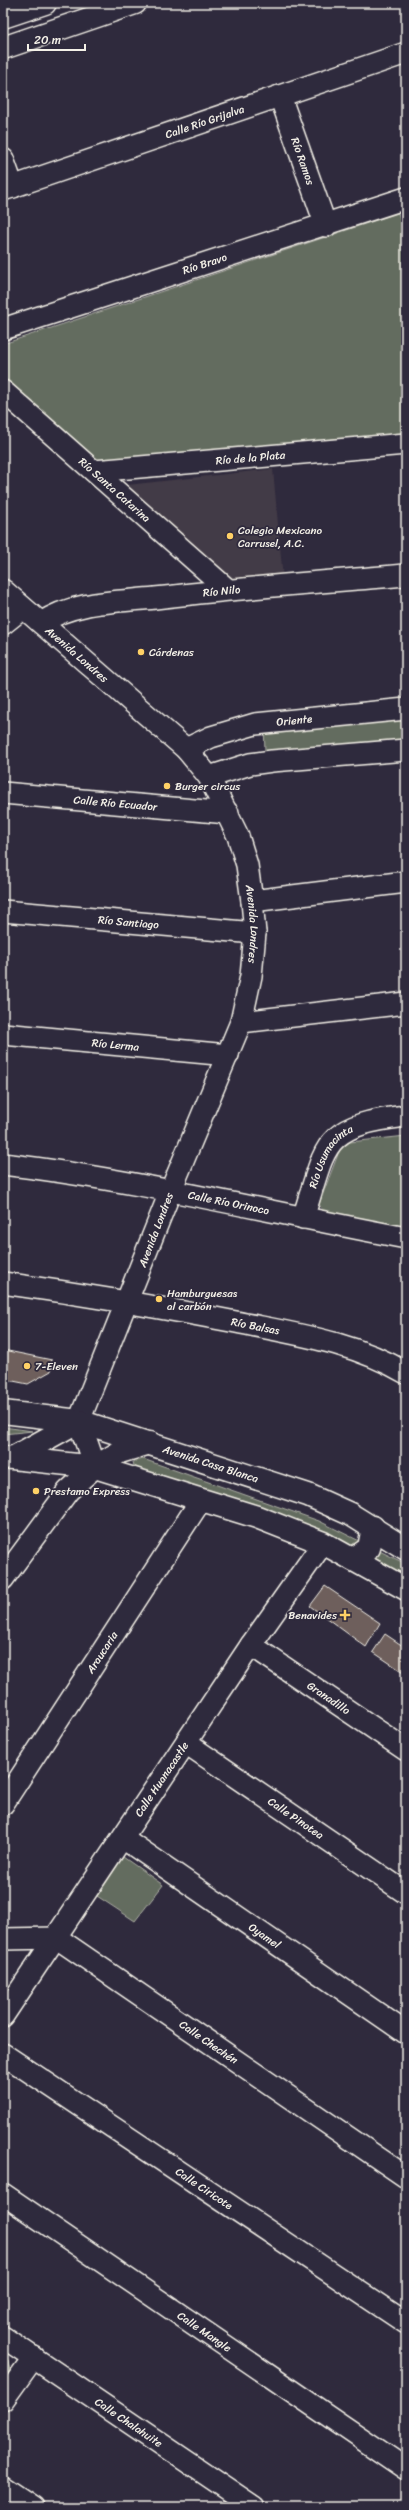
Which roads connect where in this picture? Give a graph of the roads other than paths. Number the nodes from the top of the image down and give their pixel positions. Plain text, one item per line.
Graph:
1 (44, 3) edge
2 (136, 3) edge
3 (3, 17) edge
4 (3, 48) edge
5 (406, 53) edge
6 (280, 96) junction
7 (3, 159) edge
8 (8, 189) edge
9 (405, 201) edge
10 (326, 226) junction
11 (3, 329) edge
12 (3, 391) edge
13 (406, 444) edge
14 (94, 471) junction
15 (406, 575) edge
16 (227, 589) junction
17 (3, 590) edge
18 (23, 608) junction
19 (41, 623) junction
20 (3, 624) edge
21 (406, 709) edge
22 (186, 749) junction
23 (406, 750) edge
24 (209, 777) junction
25 (3, 793) edge
26 (228, 812) junction
27 (406, 882) edge
28 (252, 900) junction
29 (3, 911) edge
30 (255, 933) junction
31 (406, 1003) edge
32 (241, 1022) junction
33 (3, 1034) edge
34 (228, 1055) junction
35 (406, 1116) edge
36 (3, 1164) edge
37 (171, 1190) junction
38 (303, 1218) junction
39 (406, 1238) edge
40 (3, 1283) edge
41 (128, 1301) junction
42 (406, 1373) edge
43 (3, 1412) edge
44 (79, 1421) junction
45 (150, 1443) junction
46 (9, 1457) edge
47 (95, 1467) junction
48 (201, 1500) junction
49 (373, 1527) junction
50 (323, 1543) junction
51 (406, 1549) edge
52 (353, 1559) junction
53 (3, 1579) edge
54 (406, 1589) edge
55 (251, 1645) junction
56 (186, 1743) junction
57 (406, 1750) edge
58 (3, 1804) edge
59 (123, 1838) junction
60 (406, 1893) edge
61 (56, 1938) junction
62 (3, 1939) edge
63 (3, 2016) edge
64 (406, 2033) edge
65 (3, 2054) edge
66 (406, 2177) edge
67 (3, 2194) edge
68 (406, 2323) edge
69 (3, 2338) edge
70 (34, 2357) junction
71 (3, 2400) edge
72 (406, 2469) edge
73 (3, 2486) edge
74 (33, 2507) edge
75 (254, 2507) edge

1 - 3 street
2 - 4 street
5 - 6 street, Calle Río Grijalva
6 - 8 street, Calle Río Grijalva
6 - 10 street, Río Ramos
7 - 8 street
9 - 10 street, Río Bravo
10 - 11 street, Río Bravo
12 - 14 street, Río Santa Catarina
13 - 14 street, Río de la Plata
14 - 16 street, Río Santa Catarina
15 - 16 street, Río Nilo
16 - 19 street, Río Nilo
17 - 18 street, Avenida Londres
18 - 19 street, Avenida Londres
18 - 20 street
19 - 22 street, Avenida Londres
21 - 22 street, Oriente
22 - 24 street, Avenida Londres
23 - 24 street
24 - 26 street, Avenida Londres
25 - 26 street, Calle Río Ecuador
26 - 28 street, Avenida Londres
27 - 28 street
28 - 30 street, Avenida Londres
29 - 30 street, Río Santiago
30 - 32 street, Avenida Londres
31 - 32 street
32 - 34 street, Avenida Londres
33 - 34 street, Río Lerma
34 - 37 street, Avenida Londres
35 - 38 street, Río Usumacinta
36 - 37 street, Calle Río Orinoco
37 - 38 street, Calle Río Orinoco
37 - 41 street, Avenida Londres
38 - 39 street, Calle Río Orinoco
40 - 41 street, Río Balsas
41 - 42 street, Río Balsas
41 - 44 street, Avenida Londres
43 - 44 street, Avenida Casa Blanca
44 - 45 street, Avenida Casa Blanca
44 - 46 street
44 - 47 street
45 - 47 street
45 - 49 street, Avenida Casa Blanca
46 - 47 street
47 - 48 street
47 - 53 street
48 - 50 street
48 - 58 street, Araucaria
49 - 51 street, Avenida Casa Blanca
49 - 52 street
50 - 52 street
50 - 55 street, Calle Huanacastle
52 - 54 street
55 - 56 street, Calle Huanacastle
55 - 57 street, Granadillo
56 - 59 street, Calle Huanacastle
56 - 60 street, Calle Pinotea
59 - 61 street, Calle Huanacastle
59 - 64 street, Oyamel
61 - 62 street
61 - 63 street, Calle Huanacastle
61 - 66 street, Calle Chechén
65 - 68 street, Calle Ciricote
67 - 72 street, Calle Mangle
69 - 70 street, Calle Chalahuite
70 - 71 street
70 - 75 street, Calle Chalahuite
73 - 74 street

